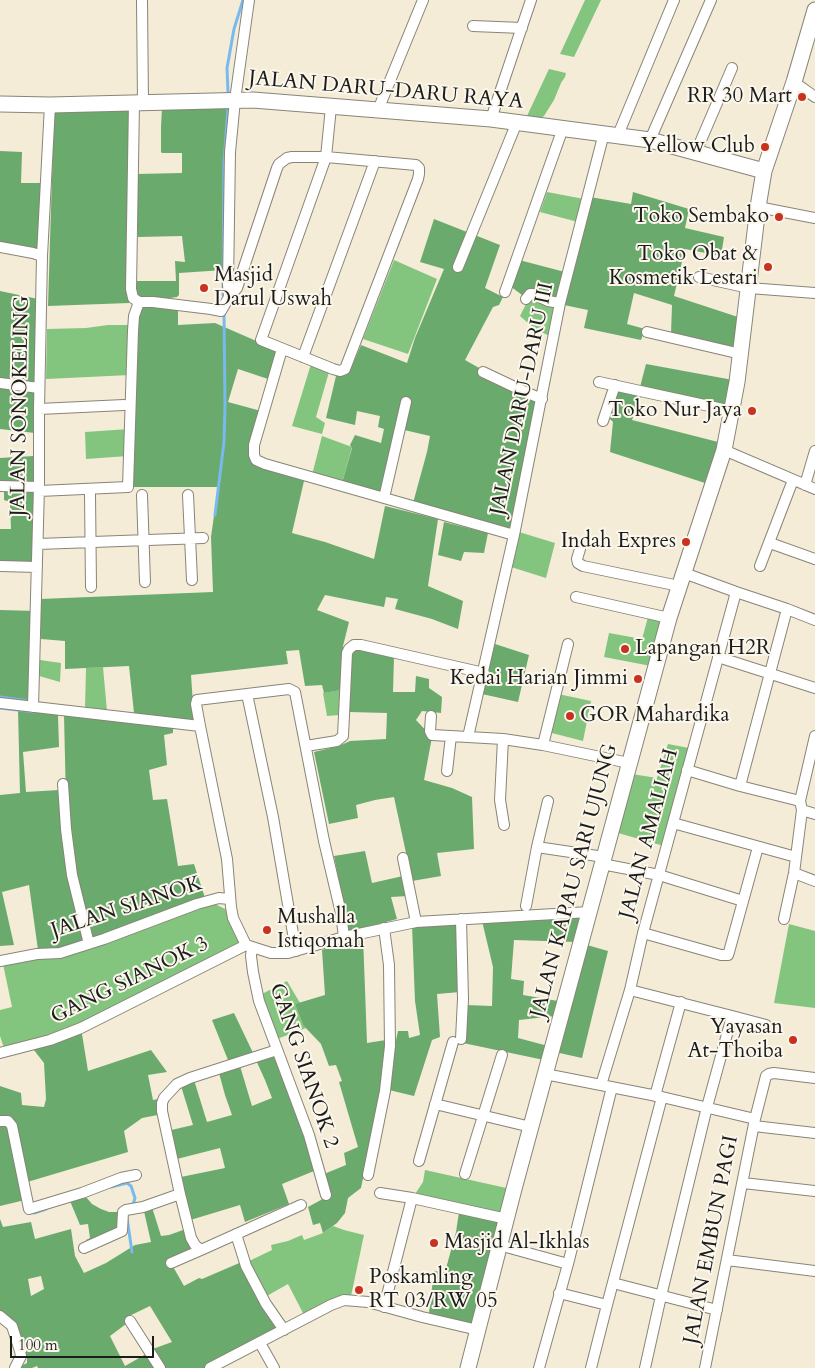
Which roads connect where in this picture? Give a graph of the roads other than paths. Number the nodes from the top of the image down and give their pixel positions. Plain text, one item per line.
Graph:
1 (142, 0) edge
2 (248, 0) edge
3 (423, 0) edge
4 (531, 0) edge
5 (674, 0) edge
6 (711, 0) edge
7 (815, 10) edge
8 (473, 26) dead end
9 (522, 28) junction
10 (732, 68) dead end
11 (794, 82) junction
12 (815, 97) edge
13 (234, 100) junction
14 (138, 103) junction
15 (0, 104) edge
16 (50, 105) junction
17 (331, 107) junction
18 (378, 110) junction
19 (491, 119) junction
20 (517, 122) junction
21 (563, 128) junction
22 (611, 134) junction
23 (650, 140) junction
24 (696, 152) junction
25 (326, 157) junction
26 (375, 161) junction
27 (764, 171) junction
28 (758, 207) junction
29 (815, 218) edge
30 (0, 247) edge
31 (42, 256) junction
32 (458, 267) dead end
33 (699, 277) dead end
34 (749, 288) junction
35 (505, 292) dead end
36 (815, 293) edge
37 (229, 297) junction
38 (526, 299) dead end
39 (139, 302) junction
40 (560, 303) junction
41 (646, 332) dead end
42 (282, 349) junction
43 (741, 354) junction
44 (303, 357) junction
45 (483, 372) dead end
46 (599, 382) dead end
47 (0, 383) edge
48 (615, 385) junction
49 (39, 388) junction
50 (542, 398) junction
51 (406, 402) dead end
52 (124, 405) dead end
53 (38, 409) junction
54 (732, 411) junction
55 (603, 421) dead end
56 (724, 450) junction
57 (815, 451) edge
58 (793, 480) junction
59 (805, 485) junction
60 (0, 486) edge
61 (39, 489) junction
62 (815, 489) edge
63 (90, 494) dead end
64 (188, 495) dead end
65 (142, 496) dead end
66 (384, 498) junction
67 (514, 535) junction
68 (203, 538) dead end
69 (190, 539) junction
70 (144, 541) junction
71 (770, 542) junction
72 (90, 543) junction
73 (38, 544) junction
74 (580, 549) dead end
75 (815, 559) edge
76 (0, 566) edge
77 (760, 566) dead end
78 (37, 567) junction
79 (192, 580) dead end
80 (681, 580) junction
81 (145, 582) dead end
82 (91, 587) dead end
83 (736, 592) junction
84 (576, 597) dead end
85 (787, 609) junction
86 (669, 618) junction
87 (815, 620) edge
88 (568, 644) dead end
89 (718, 657) junction
90 (484, 673) junction
91 (770, 674) junction
92 (815, 688) edge
93 (247, 694) junction
94 (0, 703) edge
95 (34, 707) junction
96 (431, 716) dead end
97 (200, 726) junction
98 (451, 736) junction
99 (468, 736) junction
100 (815, 736) edge
101 (503, 739) junction
102 (543, 745) junction
103 (306, 746) junction
104 (813, 753) edge
105 (629, 763) junction
106 (687, 770) junction
107 (447, 771) dead end
108 (63, 784) dead end
109 (740, 786) junction
110 (548, 801) dead end
111 (801, 806) junction
112 (815, 814) edge
113 (673, 822) junction
114 (504, 825) dead end
115 (537, 847) junction
116 (758, 847) junction
117 (796, 857) junction
118 (403, 858) dead end
119 (603, 860) junction
120 (794, 873) junction
121 (658, 875) junction
122 (815, 881) edge
123 (229, 899) junction
124 (743, 901) junction
125 (526, 906) dead end
126 (589, 912) junction
127 (461, 919) junction
128 (784, 919) dead end
129 (416, 922) junction
130 (384, 928) junction
131 (643, 933) junction
132 (344, 937) junction
133 (89, 944) junction
134 (249, 946) junction
135 (296, 951) junction
136 (0, 961) edge
137 (630, 990) junction
138 (681, 1002) junction
139 (732, 1016) junction
140 (766, 1025) dead end
141 (277, 1050) junction
142 (0, 1053) edge
143 (502, 1055) dead end
144 (545, 1074) junction
145 (815, 1078) edge
146 (601, 1085) junction
147 (612, 1087) junction
148 (658, 1096) junction
149 (435, 1104) junction
150 (708, 1107) junction
151 (483, 1115) junction
152 (0, 1121) edge
153 (755, 1122) junction
154 (531, 1127) junction
155 (815, 1133) edge
156 (419, 1161) dead end
157 (466, 1174) dead end
158 (136, 1175) dead end
159 (368, 1175) dead end
160 (743, 1183) junction
161 (815, 1190) edge
162 (380, 1193) dead end
163 (180, 1194) junction
164 (326, 1195) dead end
165 (412, 1198) junction
166 (301, 1206) dead end
167 (507, 1220) junction
168 (236, 1234) junction
169 (499, 1245) junction
170 (84, 1248) dead end
171 (200, 1250) junction
172 (727, 1260) junction
173 (172, 1263) dead end
174 (568, 1264) junction
175 (815, 1271) edge
176 (613, 1283) junction
177 (560, 1293) junction
178 (661, 1296) junction
179 (607, 1305) junction
180 (384, 1307) junction
181 (717, 1310) junction
182 (0, 1316) edge
183 (130, 1321) dead end
184 (284, 1330) junction
185 (478, 1330) junction
186 (260, 1343) junction
187 (213, 1367) edge
188 (15, 1368) edge
189 (160, 1368) edge
190 (274, 1368) edge
191 (468, 1368) edge
192 (540, 1368) edge
193 (591, 1368) edge
194 (645, 1368) edge
195 (705, 1368) edge

1 - 14 street
2 - 13 street
3 - 18 street
4 - 9 street
5 - 22 street, JALAN DARU-DARU III
6 - 23 street
7 - 11 street, JALAN KAPAU SARI UJUNG
8 - 9 street
9 - 19 street
10 - 24 street
11 - 12 street
11 - 27 street, JALAN KAPAU SARI UJUNG
13 - 14 street, JALAN DARU-DARU RAYA
13 - 17 street, JALAN DARU-DARU RAYA
13 - 37 street
14 - 16 street, JALAN DARU-DARU RAYA
14 - 39 street
15 - 16 street, JALAN DARU-DARU RAYA
16 - 31 street, JALAN SONOKELING
17 - 18 street, JALAN DARU-DARU RAYA
17 - 25 street
18 - 19 street, JALAN DARU-DARU RAYA
19 - 20 street, JALAN DARU-DARU RAYA
20 - 21 street, JALAN DARU-DARU RAYA
20 - 32 street
21 - 22 street, JALAN DARU-DARU RAYA
21 - 35 street
22 - 23 street, JALAN DARU-DARU RAYA
22 - 40 street, JALAN DARU-DARU III
23 - 24 street, JALAN DARU-DARU RAYA
24 - 27 street, JALAN DARU-DARU RAYA
25 - 26 street
25 - 37 street
25 - 42 street
26 - 44 street
26 - 44 street
27 - 28 street, JALAN KAPAU SARI UJUNG
28 - 29 street
28 - 34 street, JALAN KAPAU SARI UJUNG
30 - 31 street
31 - 49 street, JALAN SONOKELING
33 - 34 street
34 - 36 street
34 - 43 street, JALAN KAPAU SARI UJUNG
37 - 39 street
38 - 40 street
39 - 61 street
40 - 50 street, JALAN DARU-DARU III
41 - 43 street
42 - 44 street
42 - 66 street
43 - 54 street, JALAN KAPAU SARI UJUNG
45 - 50 street
46 - 48 street
47 - 49 street
48 - 54 street
48 - 55 street
49 - 53 street, JALAN SONOKELING
50 - 67 street, JALAN DARU-DARU III
51 - 66 street
52 - 53 street
53 - 61 street, JALAN SONOKELING
54 - 56 street, JALAN KAPAU SARI UJUNG
56 - 58 street
56 - 80 street, JALAN KAPAU SARI UJUNG
57 - 59 street
58 - 59 street
58 - 71 street
59 - 62 street
60 - 61 street
61 - 73 street, JALAN SONOKELING
63 - 72 street
64 - 69 street
65 - 70 street
66 - 67 street
67 - 90 street, JALAN DARU-DARU III
68 - 69 street
69 - 70 street
69 - 79 street
70 - 72 street
70 - 81 street
71 - 75 street
71 - 77 street
72 - 73 street
72 - 82 street
73 - 78 street, JALAN SONOKELING
74 - 80 street
76 - 78 street
78 - 95 street, JALAN SONOKELING
80 - 83 street
80 - 86 street, JALAN KAPAU SARI UJUNG
83 - 85 street
83 - 89 street, JALAN AMALIAH
84 - 86 street
85 - 87 street
85 - 91 street
86 - 105 street, JALAN KAPAU SARI UJUNG
88 - 102 street
89 - 91 street
89 - 106 street, JALAN AMALIAH
90 - 99 street, JALAN DARU-DARU III
90 - 103 street
91 - 92 street
91 - 109 street
93 - 97 street
93 - 103 street
93 - 135 street
94 - 95 street
95 - 97 street
96 - 98 street
97 - 123 street
98 - 99 street
98 - 107 street
99 - 101 street
100 - 104 street
101 - 102 street
101 - 114 street
102 - 105 street
103 - 132 street
104 - 111 street
105 - 119 street, JALAN KAPAU SARI UJUNG
106 - 109 street
106 - 113 street, JALAN AMALIAH
108 - 133 street
109 - 111 street
110 - 115 street
111 - 112 street
111 - 117 street
113 - 116 street
113 - 121 street, JALAN AMALIAH
115 - 119 street
115 - 125 street
116 - 117 street
116 - 124 street
117 - 120 street
118 - 129 street
119 - 121 street
119 - 126 street, JALAN KAPAU SARI UJUNG
120 - 122 street
120 - 128 street
121 - 124 street
121 - 131 street, JALAN AMALIAH
123 - 133 street, JALAN SIANOK
123 - 134 street, JALAN SIANOK
124 - 131 street
126 - 127 street
126 - 144 street, JALAN KAPAU SARI UJUNG
127 - 129 street
127 - 149 street
129 - 130 street
130 - 132 street
130 - 159 street
131 - 137 street, JALAN AMALIAH
132 - 135 street
133 - 136 street, JALAN SIANOK
134 - 135 street
134 - 141 street, GANG SIANOK 2
134 - 142 street, GANG SIANOK 3
137 - 138 street
137 - 146 street, JALAN AMALIAH
138 - 139 street
138 - 148 street
139 - 140 street
139 - 150 street
141 - 163 street
141 - 164 street, GANG SIANOK 2
143 - 151 street
144 - 146 street
144 - 154 street, JALAN KAPAU SARI UJUNG
145 - 153 street, JALAN EMBUN PAGI
146 - 147 street
147 - 148 street
147 - 174 street
148 - 150 street
148 - 176 street
149 - 151 street
149 - 156 street
150 - 153 street
150 - 178 street
151 - 154 street
151 - 157 street
152 - 158 street
153 - 155 street
153 - 160 street, JALAN EMBUN PAGI
154 - 167 street, JALAN KAPAU SARI UJUNG
160 - 161 street
160 - 172 street, JALAN EMBUN PAGI
162 - 165 street
163 - 170 street
163 - 171 street
165 - 167 street
165 - 180 street
166 - 168 street
167 - 169 street, JALAN KAPAU SARI UJUNG
168 - 171 street
168 - 184 street
169 - 174 street
169 - 185 street, JALAN KAPAU SARI UJUNG
171 - 173 street
172 - 175 street
172 - 181 street, JALAN EMBUN PAGI
174 - 177 street
176 - 178 street
176 - 179 street
177 - 179 street
177 - 192 street
178 - 181 street
178 - 194 street
179 - 193 street
180 - 184 street
180 - 185 street
181 - 195 street, JALAN EMBUN PAGI
182 - 188 street
183 - 189 street
184 - 186 street
185 - 191 street, JALAN KAPAU SARI UJUNG
186 - 187 street
186 - 190 street

